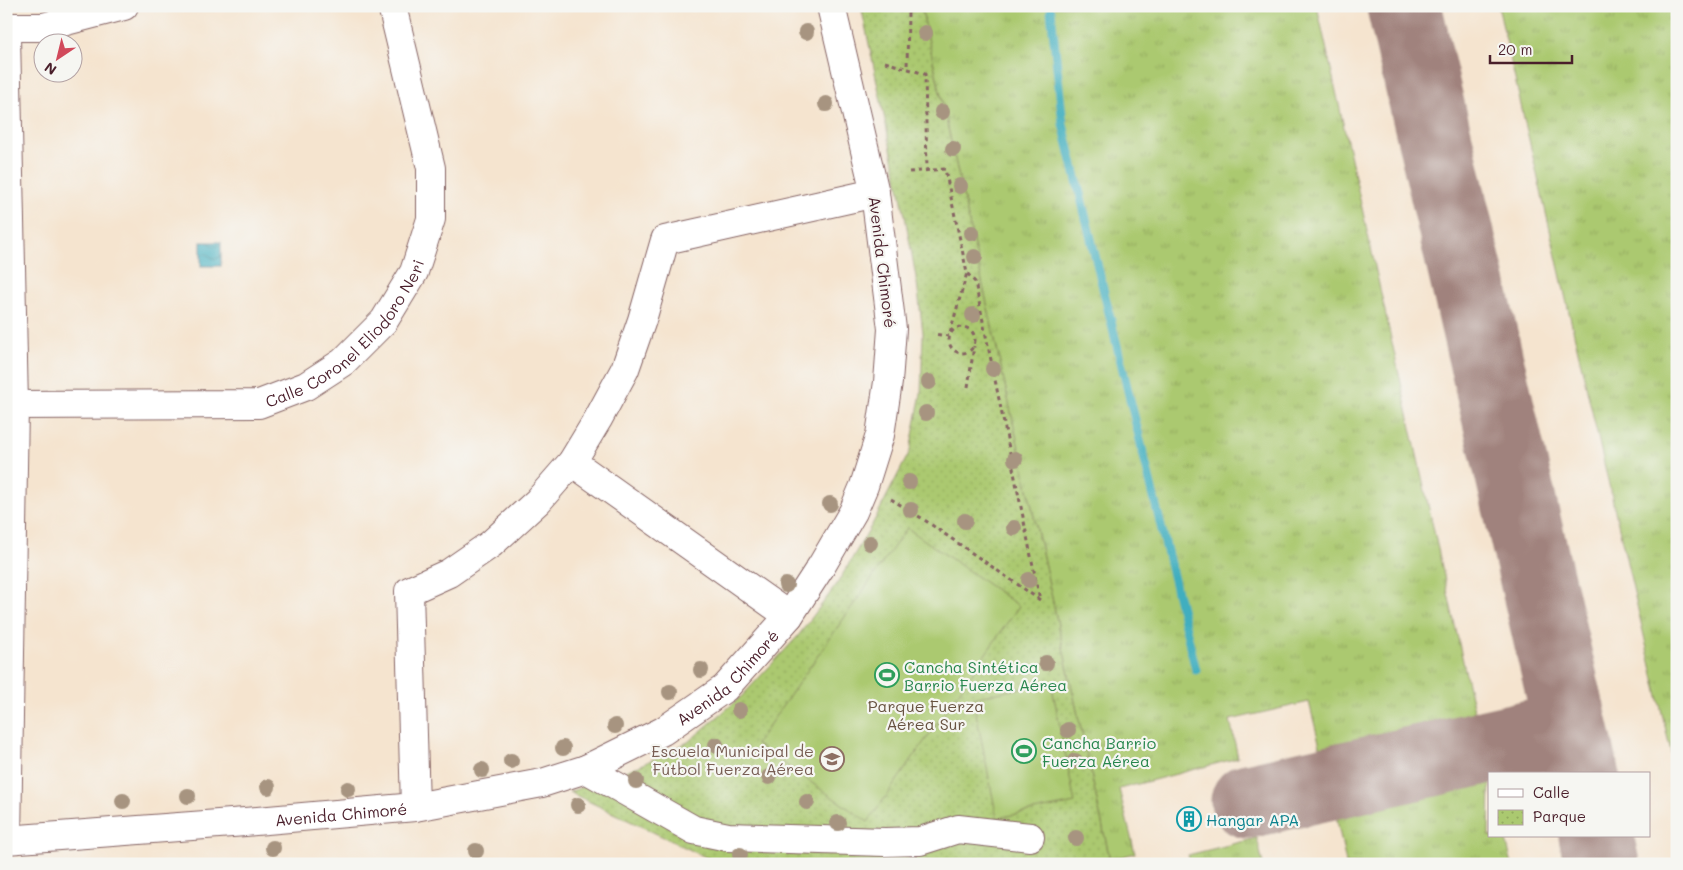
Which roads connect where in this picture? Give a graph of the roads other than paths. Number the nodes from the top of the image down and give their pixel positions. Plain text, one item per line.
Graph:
1 (124, 6) edge
2 (392, 6) edge
3 (830, 6) edge
4 (6, 27) edge
5 (6, 36) edge
6 (875, 193) junction
7 (10, 405) edge
8 (572, 462) junction
9 (789, 616) junction
10 (586, 769) junction
11 (415, 807) junction
12 (1030, 837) dead end
13 (7, 840) edge

1 - 4 street
2 - 7 street, Calle Coronel Eliodoro Neri
3 - 6 street, Avenida Chimoré
5 - 7 street
6 - 8 street
6 - 9 street, Avenida Chimoré
7 - 13 street
8 - 9 street
8 - 11 street
9 - 10 street, Avenida Chimoré
10 - 11 street, Avenida Chimoré
10 - 12 street
11 - 13 street, Avenida Chimoré

